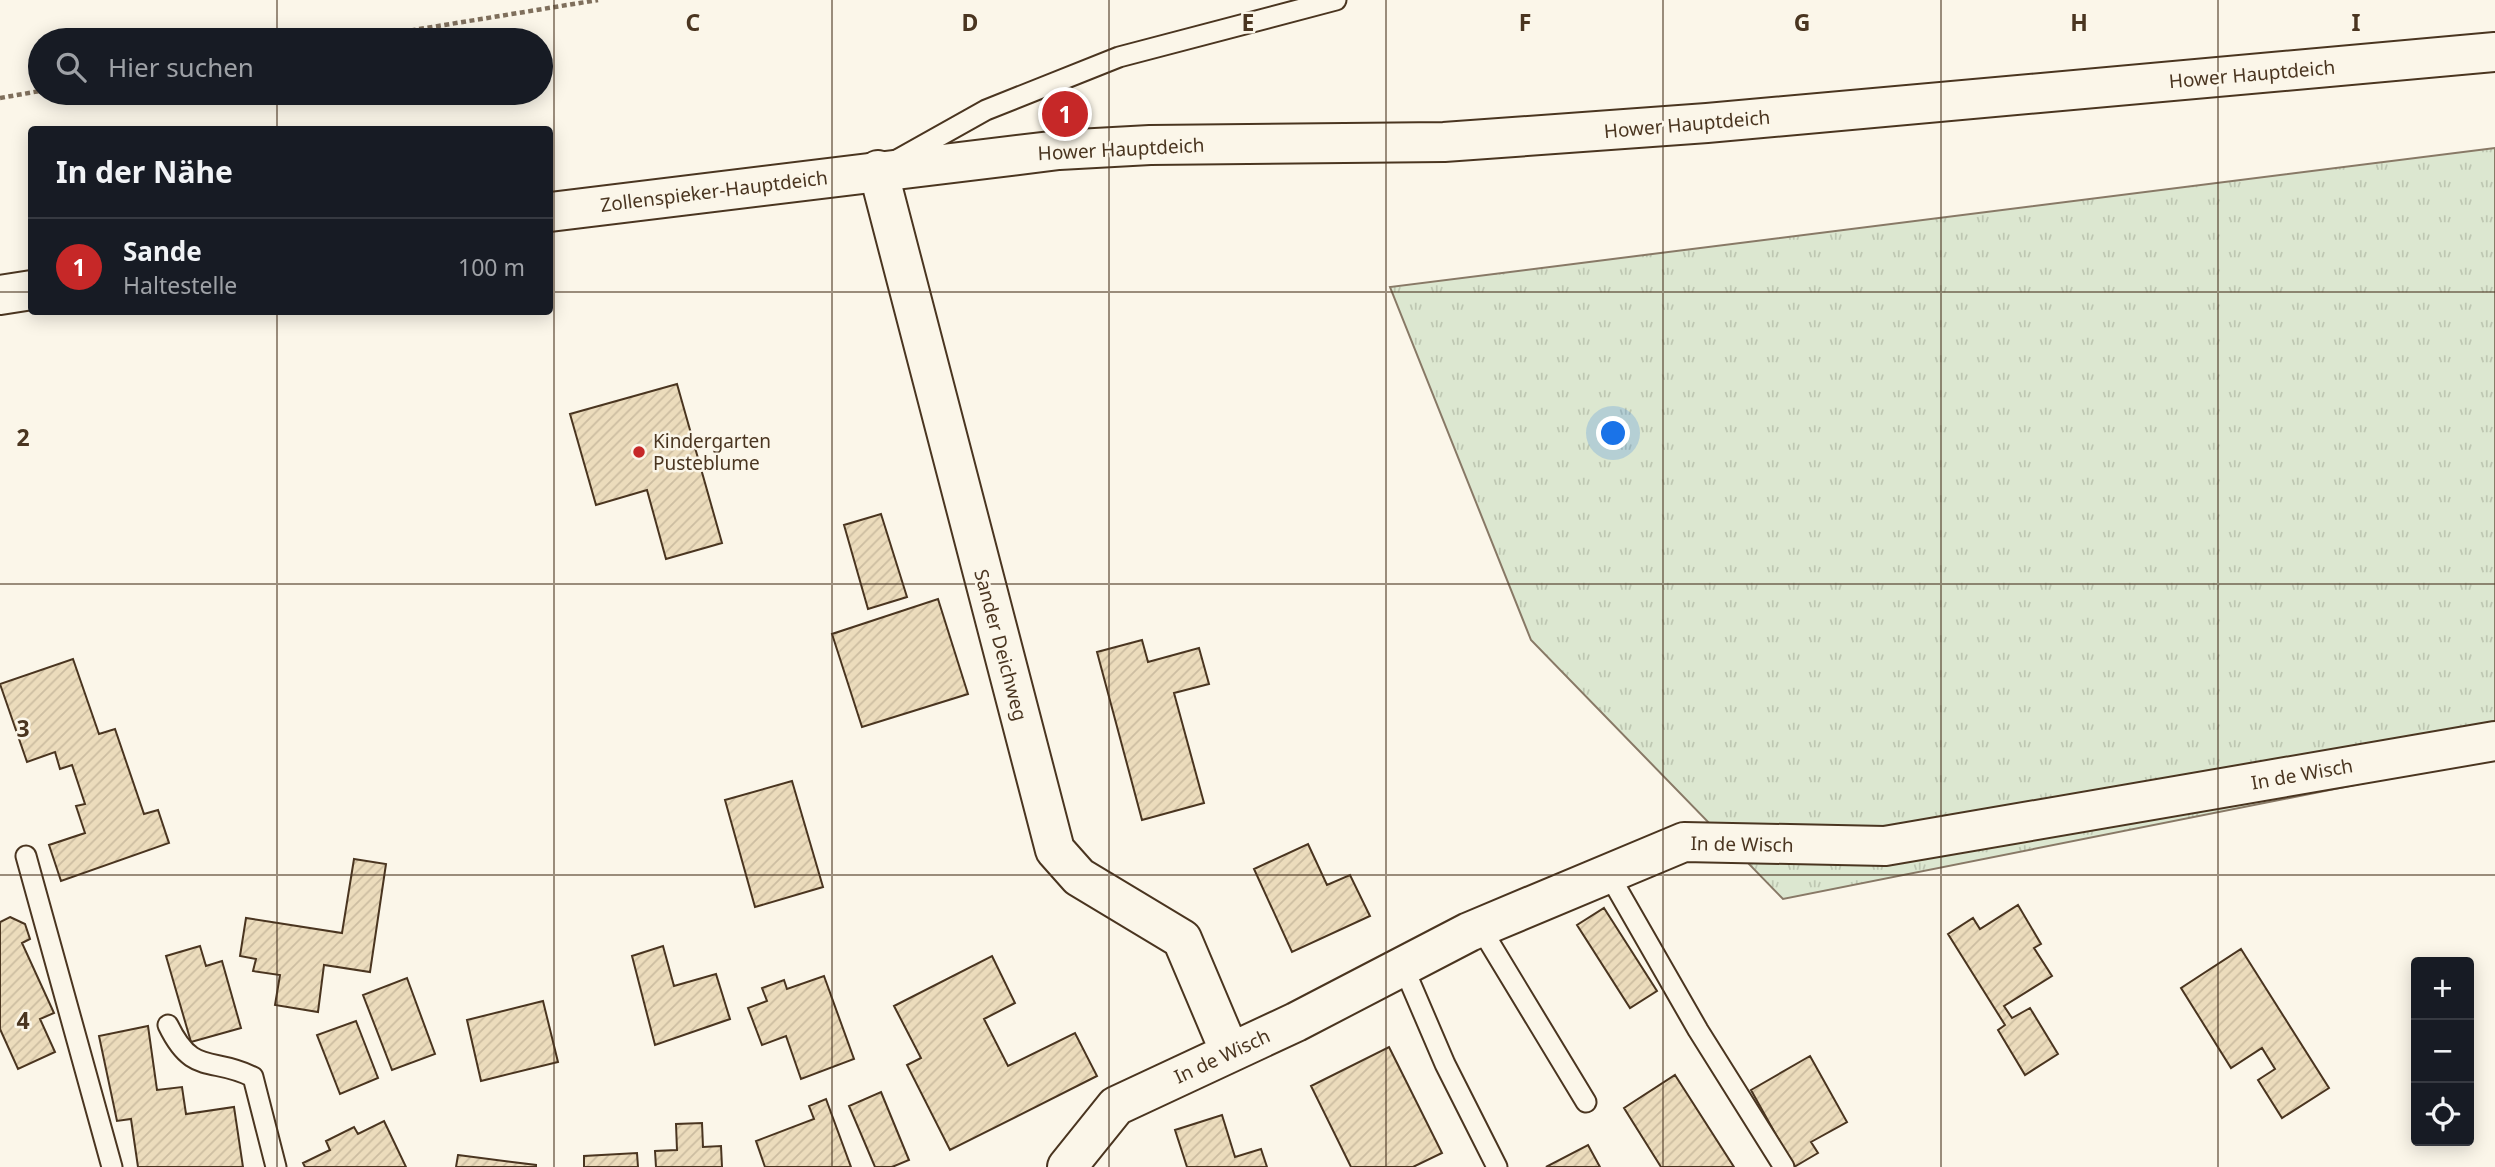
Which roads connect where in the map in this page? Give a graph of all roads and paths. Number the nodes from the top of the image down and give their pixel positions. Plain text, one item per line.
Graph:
1 (598, 0) edge
2 (1336, 0) edge
3 (426, 28) edge
4 (2495, 52) edge
5 (28, 93) edge
6 (0, 98) edge
7 (878, 170) junction
8 (553, 212) edge
9 (28, 291) edge
10 (0, 295) edge
11 (2495, 741) edge
12 (26, 856) dead end
13 (1608, 873) junction
14 (1480, 927) junction
15 (1403, 966) junction
16 (168, 1025) dead end
17 (1229, 1051) junction
18 (1586, 1102) dead end
19 (112, 1167) edge
20 (276, 1167) edge
21 (1067, 1167) edge
22 (1497, 1167) edge
23 (1784, 1167) edge

1 - 3 path
2 - 7 lane
4 - 7 street, Hower Hauptdeich
5 - 6 path
7 - 8 street, Zollenspieker-Hauptdeich
7 - 17 street, Sander Deichweg
9 - 10 street
11 - 13 street, In de Wisch
12 - 19 lane
13 - 14 street, In de Wisch
13 - 23 lane
14 - 15 street, In de Wisch
14 - 18 lane
15 - 17 street, In de Wisch
15 - 22 lane
16 - 20 lane
17 - 21 street, In de Wisch

